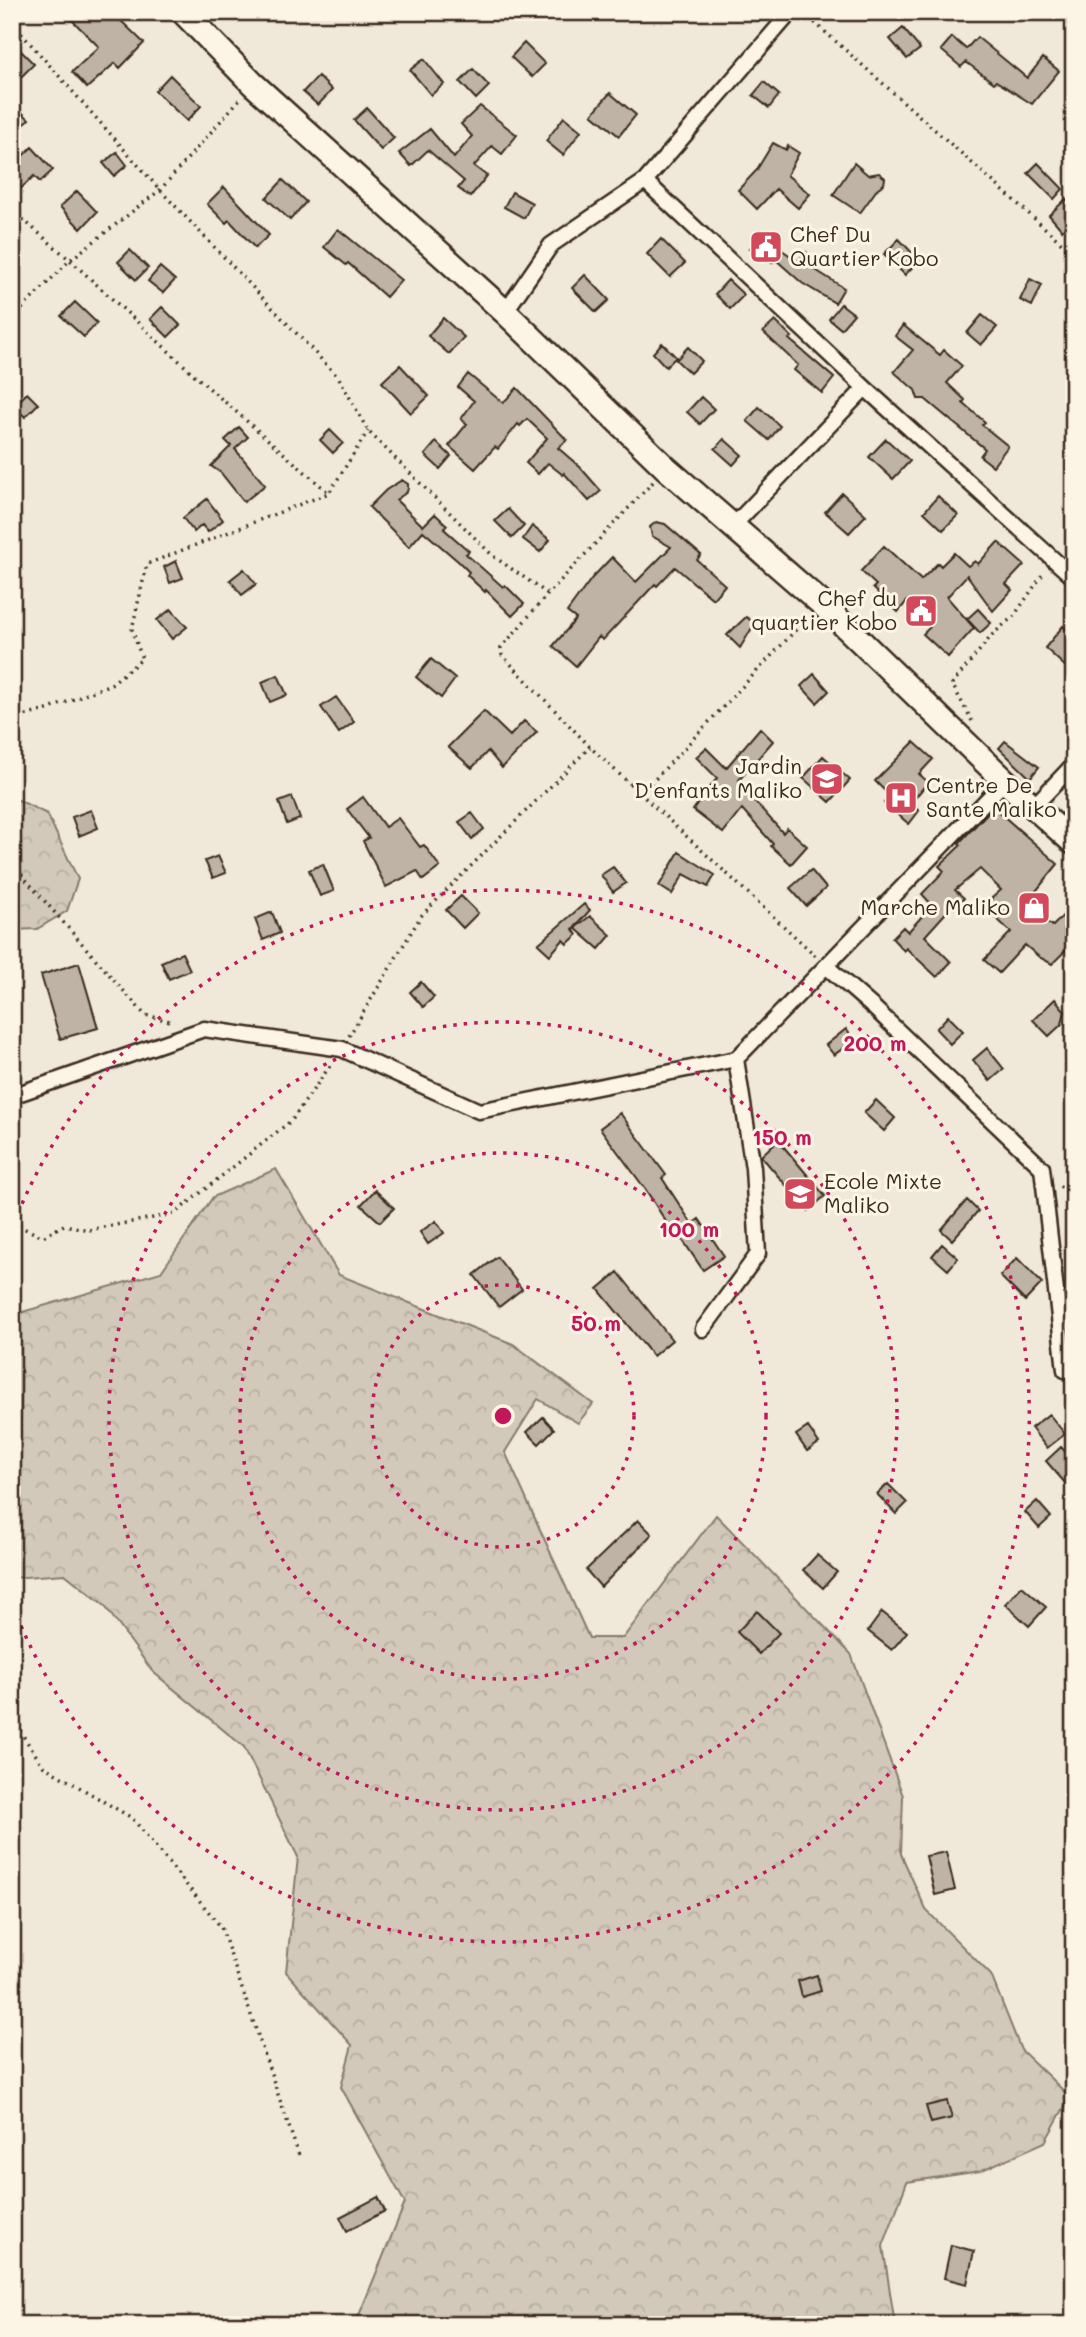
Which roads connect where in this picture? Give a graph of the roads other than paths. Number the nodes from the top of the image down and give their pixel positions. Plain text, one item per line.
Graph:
1 (183, 12) edge
2 (791, 12) edge
3 (645, 181) junction
4 (505, 312) junction
5 (865, 388) junction
6 (733, 526) junction
7 (1074, 578) edge
8 (1074, 764) edge
9 (1005, 782) junction
10 (1033, 807) junction
11 (1074, 843) edge
12 (826, 966) junction
13 (736, 1059) junction
14 (12, 1096) edge
15 (703, 1329) dead end
16 (1065, 1370) dead end

1 - 4 main road
2 - 3 street
3 - 4 street
3 - 5 street
4 - 6 main road
5 - 6 street
5 - 7 street
6 - 9 main road
8 - 10 street
9 - 10 main road
9 - 12 street
10 - 11 main road
12 - 13 street
12 - 16 street
13 - 14 street
13 - 15 street

